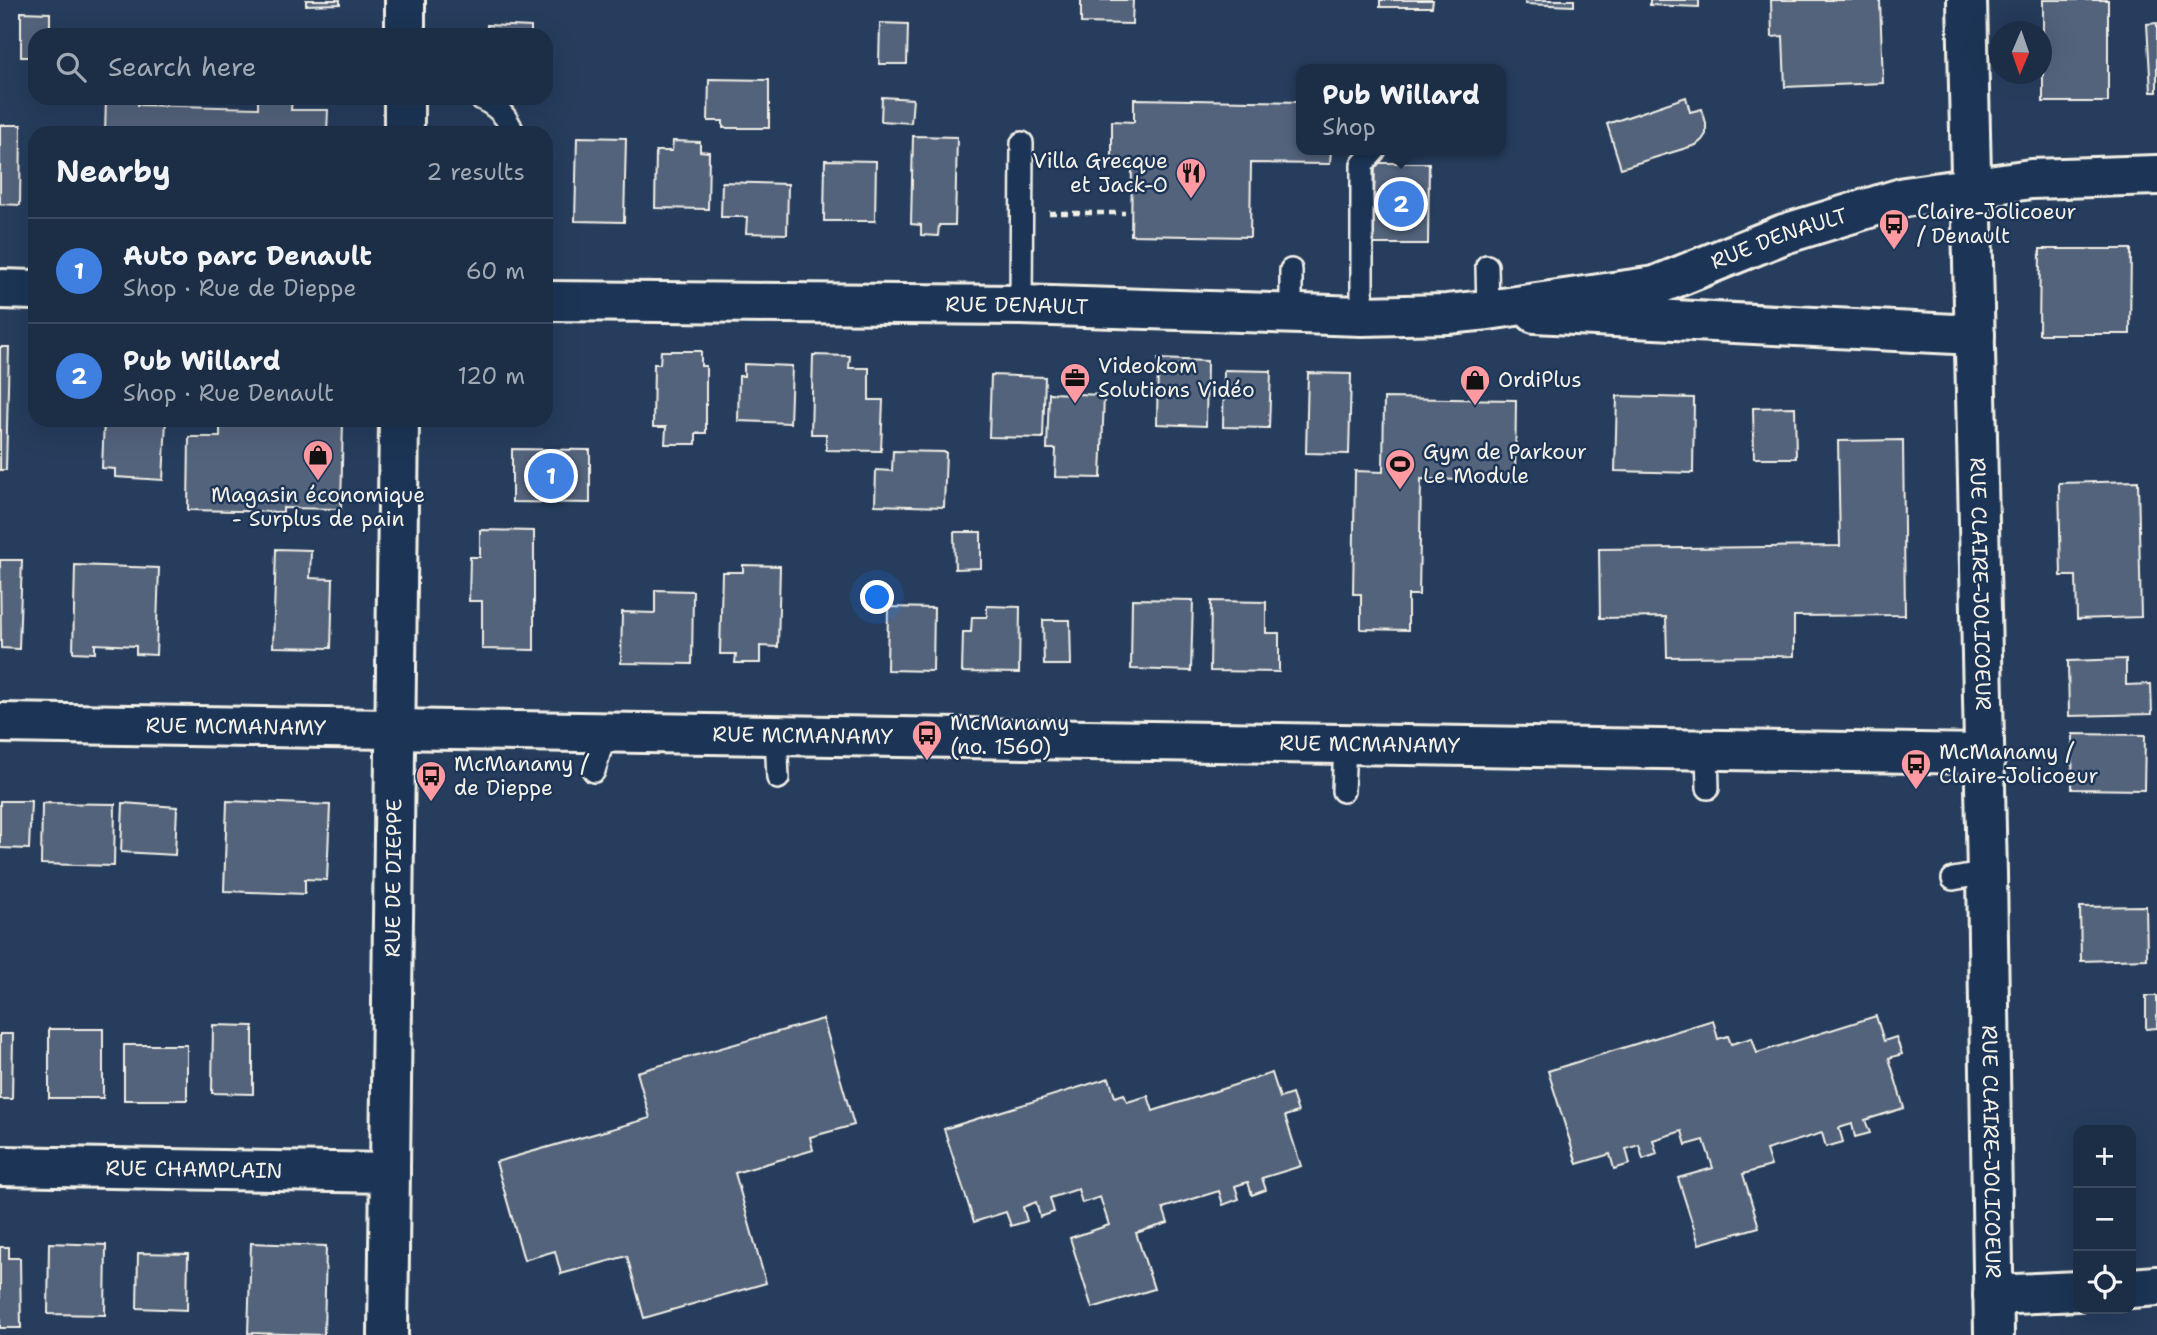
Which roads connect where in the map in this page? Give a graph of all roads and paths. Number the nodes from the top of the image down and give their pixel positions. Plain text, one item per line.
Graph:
1 (405, 0) edge
2 (1967, 0) edge
3 (405, 28) edge
4 (404, 105) edge
5 (495, 105) edge
6 (404, 126) edge
7 (510, 126) edge
8 (1021, 143) dead end
9 (1371, 155) edge
10 (2157, 175) edge
11 (1971, 187) junction
12 (1021, 212) junction
13 (1125, 213) dead end
14 (1488, 266) dead end
15 (1291, 270) dead end
16 (0, 289) edge
17 (28, 290) edge
18 (553, 301) edge
19 (1021, 305) junction
20 (1488, 310) junction
21 (1291, 314) junction
22 (1362, 316) junction
23 (1975, 335) junction
24 (399, 427) edge
25 (0, 723) edge
26 (396, 729) junction
27 (605, 733) junction
28 (776, 735) junction
29 (1345, 744) junction
30 (1707, 750) junction
31 (1983, 754) junction
32 (594, 771) dead end
33 (778, 778) dead end
34 (1708, 788) dead end
35 (1343, 791) dead end
36 (0, 1166) edge
37 (390, 1173) junction
38 (2157, 1286) edge
39 (2136, 1287) edge
40 (2073, 1291) edge
41 (1993, 1296) junction
42 (388, 1335) edge
43 (1994, 1335) edge

1 - 3 street
2 - 11 street, RUE CLAIRE-JOLICOEUR
4 - 6 street
5 - 7 lane
8 - 12 lane
9 - 22 lane
10 - 11 street, RUE DENAULT
11 - 20 street, RUE DENAULT
11 - 23 street, RUE CLAIRE-JOLICOEUR
12 - 13 path
12 - 19 lane
14 - 20 lane
15 - 21 lane
16 - 17 street
18 - 19 street, RUE DENAULT
19 - 21 street, RUE DENAULT
20 - 22 street, RUE DENAULT
20 - 23 street, RUE DENAULT
21 - 22 street, RUE DENAULT
23 - 31 street, RUE CLAIRE-JOLICOEUR
24 - 26 street, RUE DE DIEPPE
25 - 26 street, RUE MCMANAMY
26 - 27 street, RUE MCMANAMY
26 - 37 street, RUE DE DIEPPE
27 - 28 street, RUE MCMANAMY
27 - 32 lane
28 - 29 street, RUE MCMANAMY
28 - 33 lane
29 - 30 street, RUE MCMANAMY
29 - 35 lane
30 - 31 street, RUE MCMANAMY
30 - 34 lane
31 - 41 street, RUE CLAIRE-JOLICOEUR
36 - 37 street, RUE CHAMPLAIN
37 - 42 street, RUE DE DIEPPE
38 - 39 street
40 - 41 street
41 - 43 street, RUE CLAIRE-JOLICOEUR

